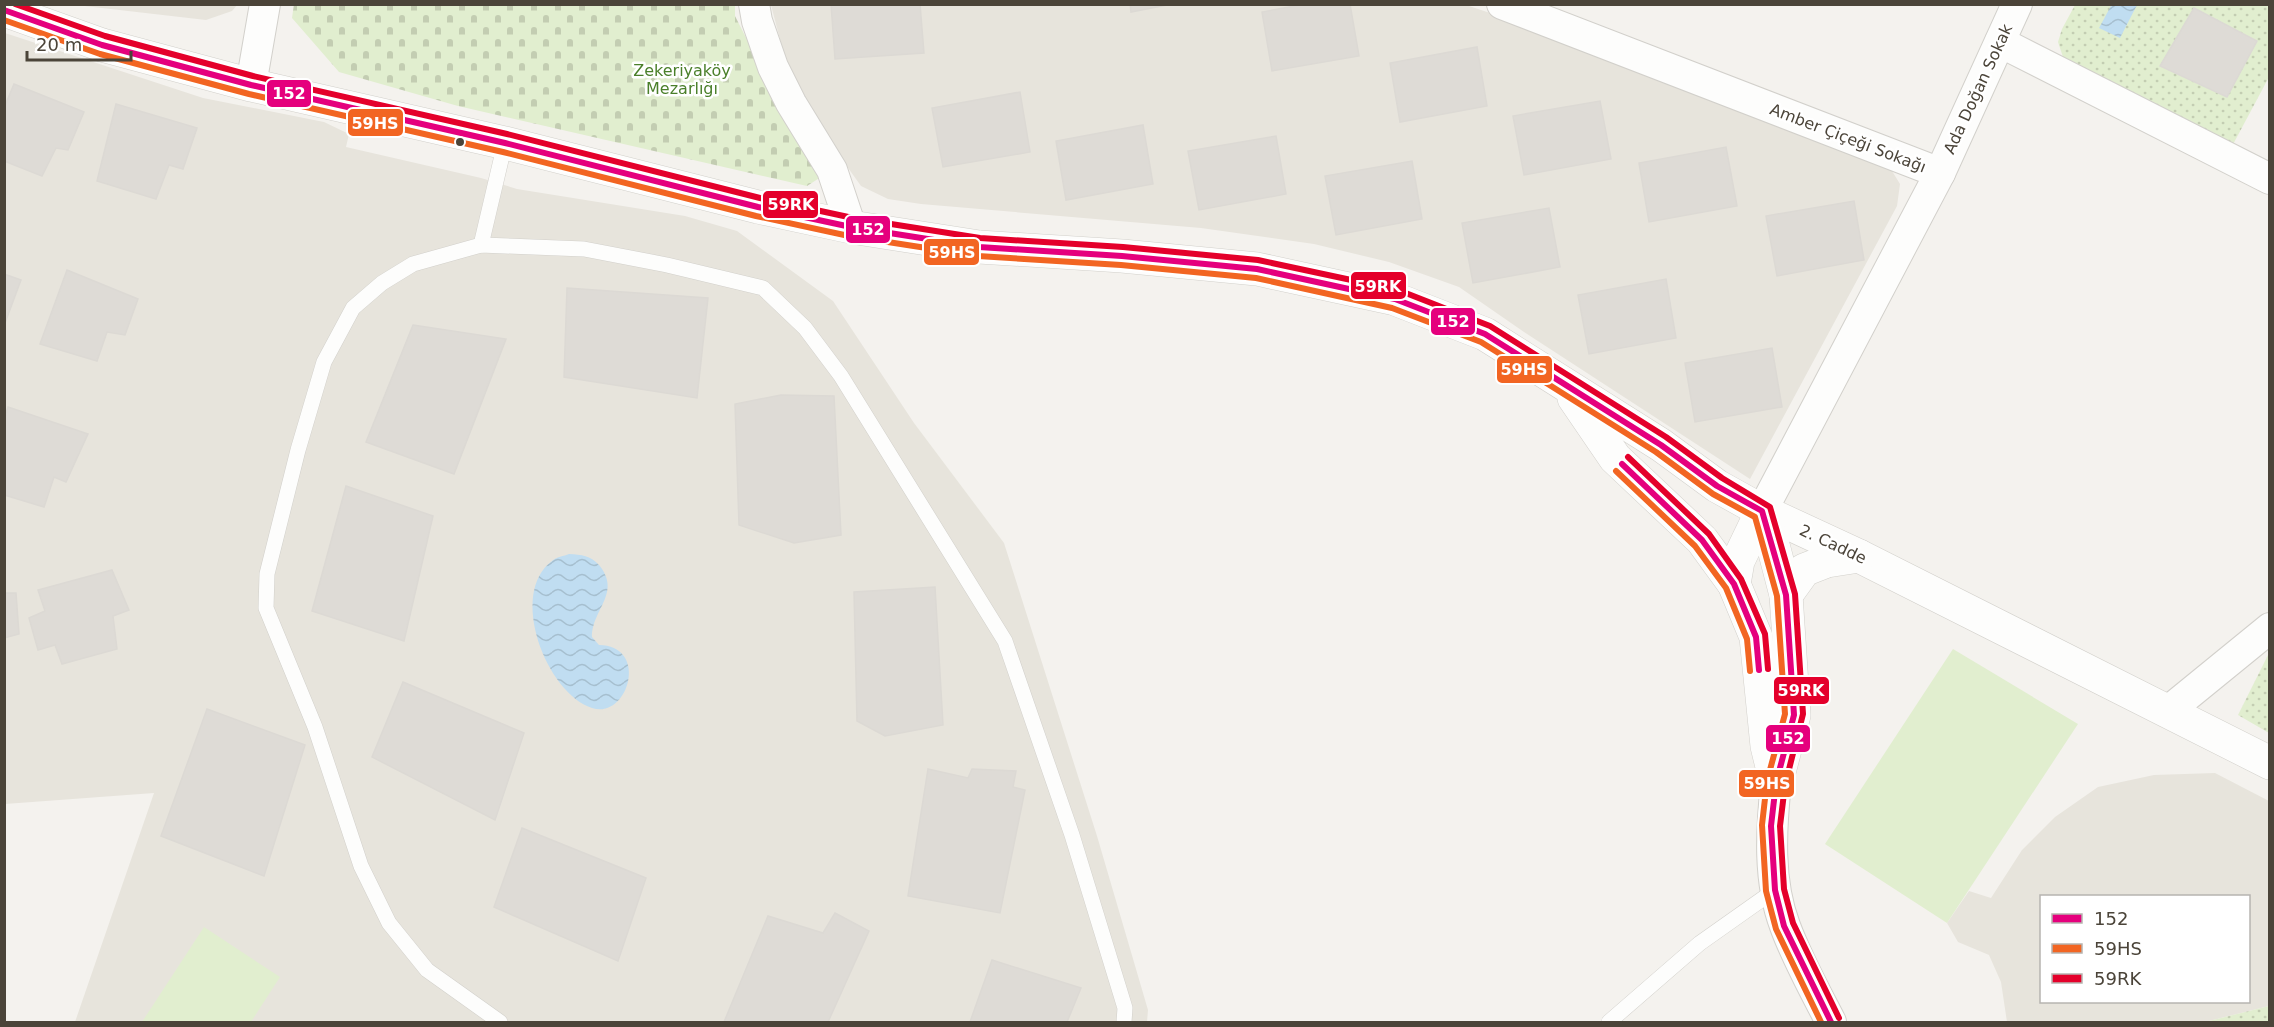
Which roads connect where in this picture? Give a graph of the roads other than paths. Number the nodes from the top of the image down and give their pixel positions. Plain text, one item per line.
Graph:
1 (265, 4) edge
2 (754, 4) edge
3 (1502, 4) edge
4 (2017, 4) edge
5 (4, 10) edge
6 (2000, 42) junction
7 (251, 85) junction
8 (505, 143) junction
9 (1940, 173) junction
10 (2270, 179) edge
11 (851, 227) junction
12 (480, 245) junction
13 (1566, 386) junction
14 (1762, 511) junction
15 (1859, 556) junction
16 (1734, 584) junction
17 (1786, 595) junction
18 (2270, 628) edge
19 (2167, 712) junction
20 (2270, 763) edge
21 (1776, 783) junction
22 (1775, 890) junction
23 (500, 1023) edge
24 (1124, 1023) edge
25 (1609, 1023) edge
26 (1831, 1023) edge

1 - 7 street
2 - 11 street
3 - 9 street, Amber Çiçeği Sokağı
4 - 6 street, Ada Doğan Sokak
5 - 7 street, 2. Cadde
6 - 9 street, Ada Doğan Sokak
6 - 10 street
7 - 8 street, 2. Cadde
8 - 11 street, 2. Cadde
8 - 12 lane
9 - 14 street, Amber Çiçeği Sokağı
11 - 13 street, 2. Cadde
12 - 23 lane
12 - 24 lane
13 - 14 street, 2. Cadde
13 - 16 street
14 - 15 street, 2. Cadde
14 - 16 street
14 - 17 street
15 - 17 street
15 - 19 street, 2. Cadde
16 - 21 street
17 - 21 street
18 - 19 street
19 - 20 street, 2. Cadde
21 - 22 street
22 - 25 lane
22 - 26 street

